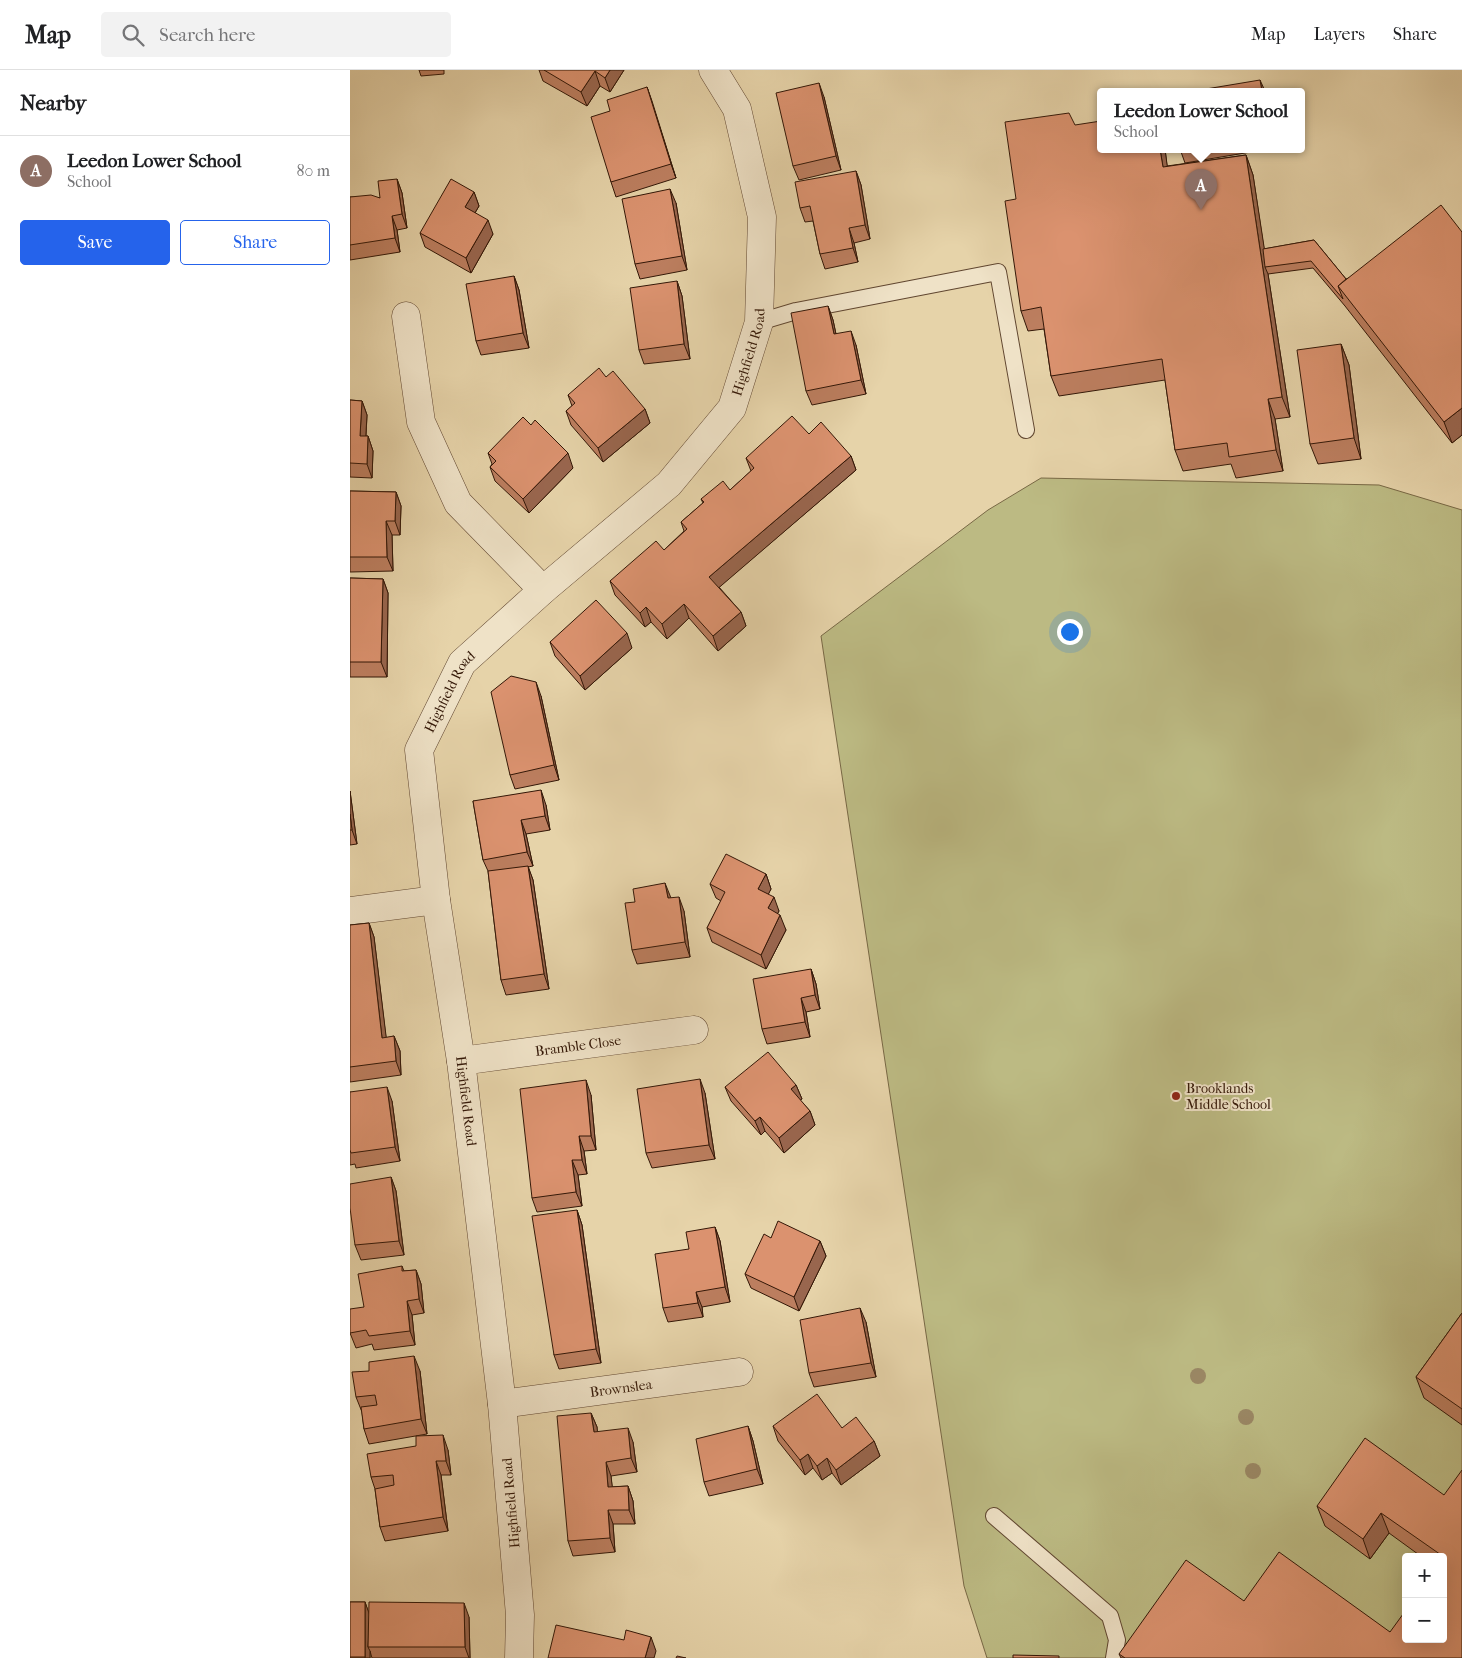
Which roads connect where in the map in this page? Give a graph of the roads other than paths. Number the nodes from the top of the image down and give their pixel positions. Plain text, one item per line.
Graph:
1 (713, 70) edge
2 (406, 316) dead end
3 (759, 322) junction
4 (1026, 430) dead end
5 (542, 590) junction
6 (436, 900) junction
7 (350, 911) edge
8 (694, 1030) dead end
9 (461, 1061) junction
10 (739, 1372) dead end
11 (502, 1404) junction
12 (994, 1516) dead end
13 (519, 1658) edge
14 (1114, 1658) edge

1 - 3 street, Highfield Road
2 - 5 street
3 - 4 lane
3 - 5 street, Highfield Road
5 - 6 street, Highfield Road
6 - 7 street
6 - 9 street, Highfield Road
8 - 9 street, Bramble Close
9 - 11 street, Highfield Road
10 - 11 street, Brownslea
11 - 13 street, Highfield Road
12 - 14 lane

